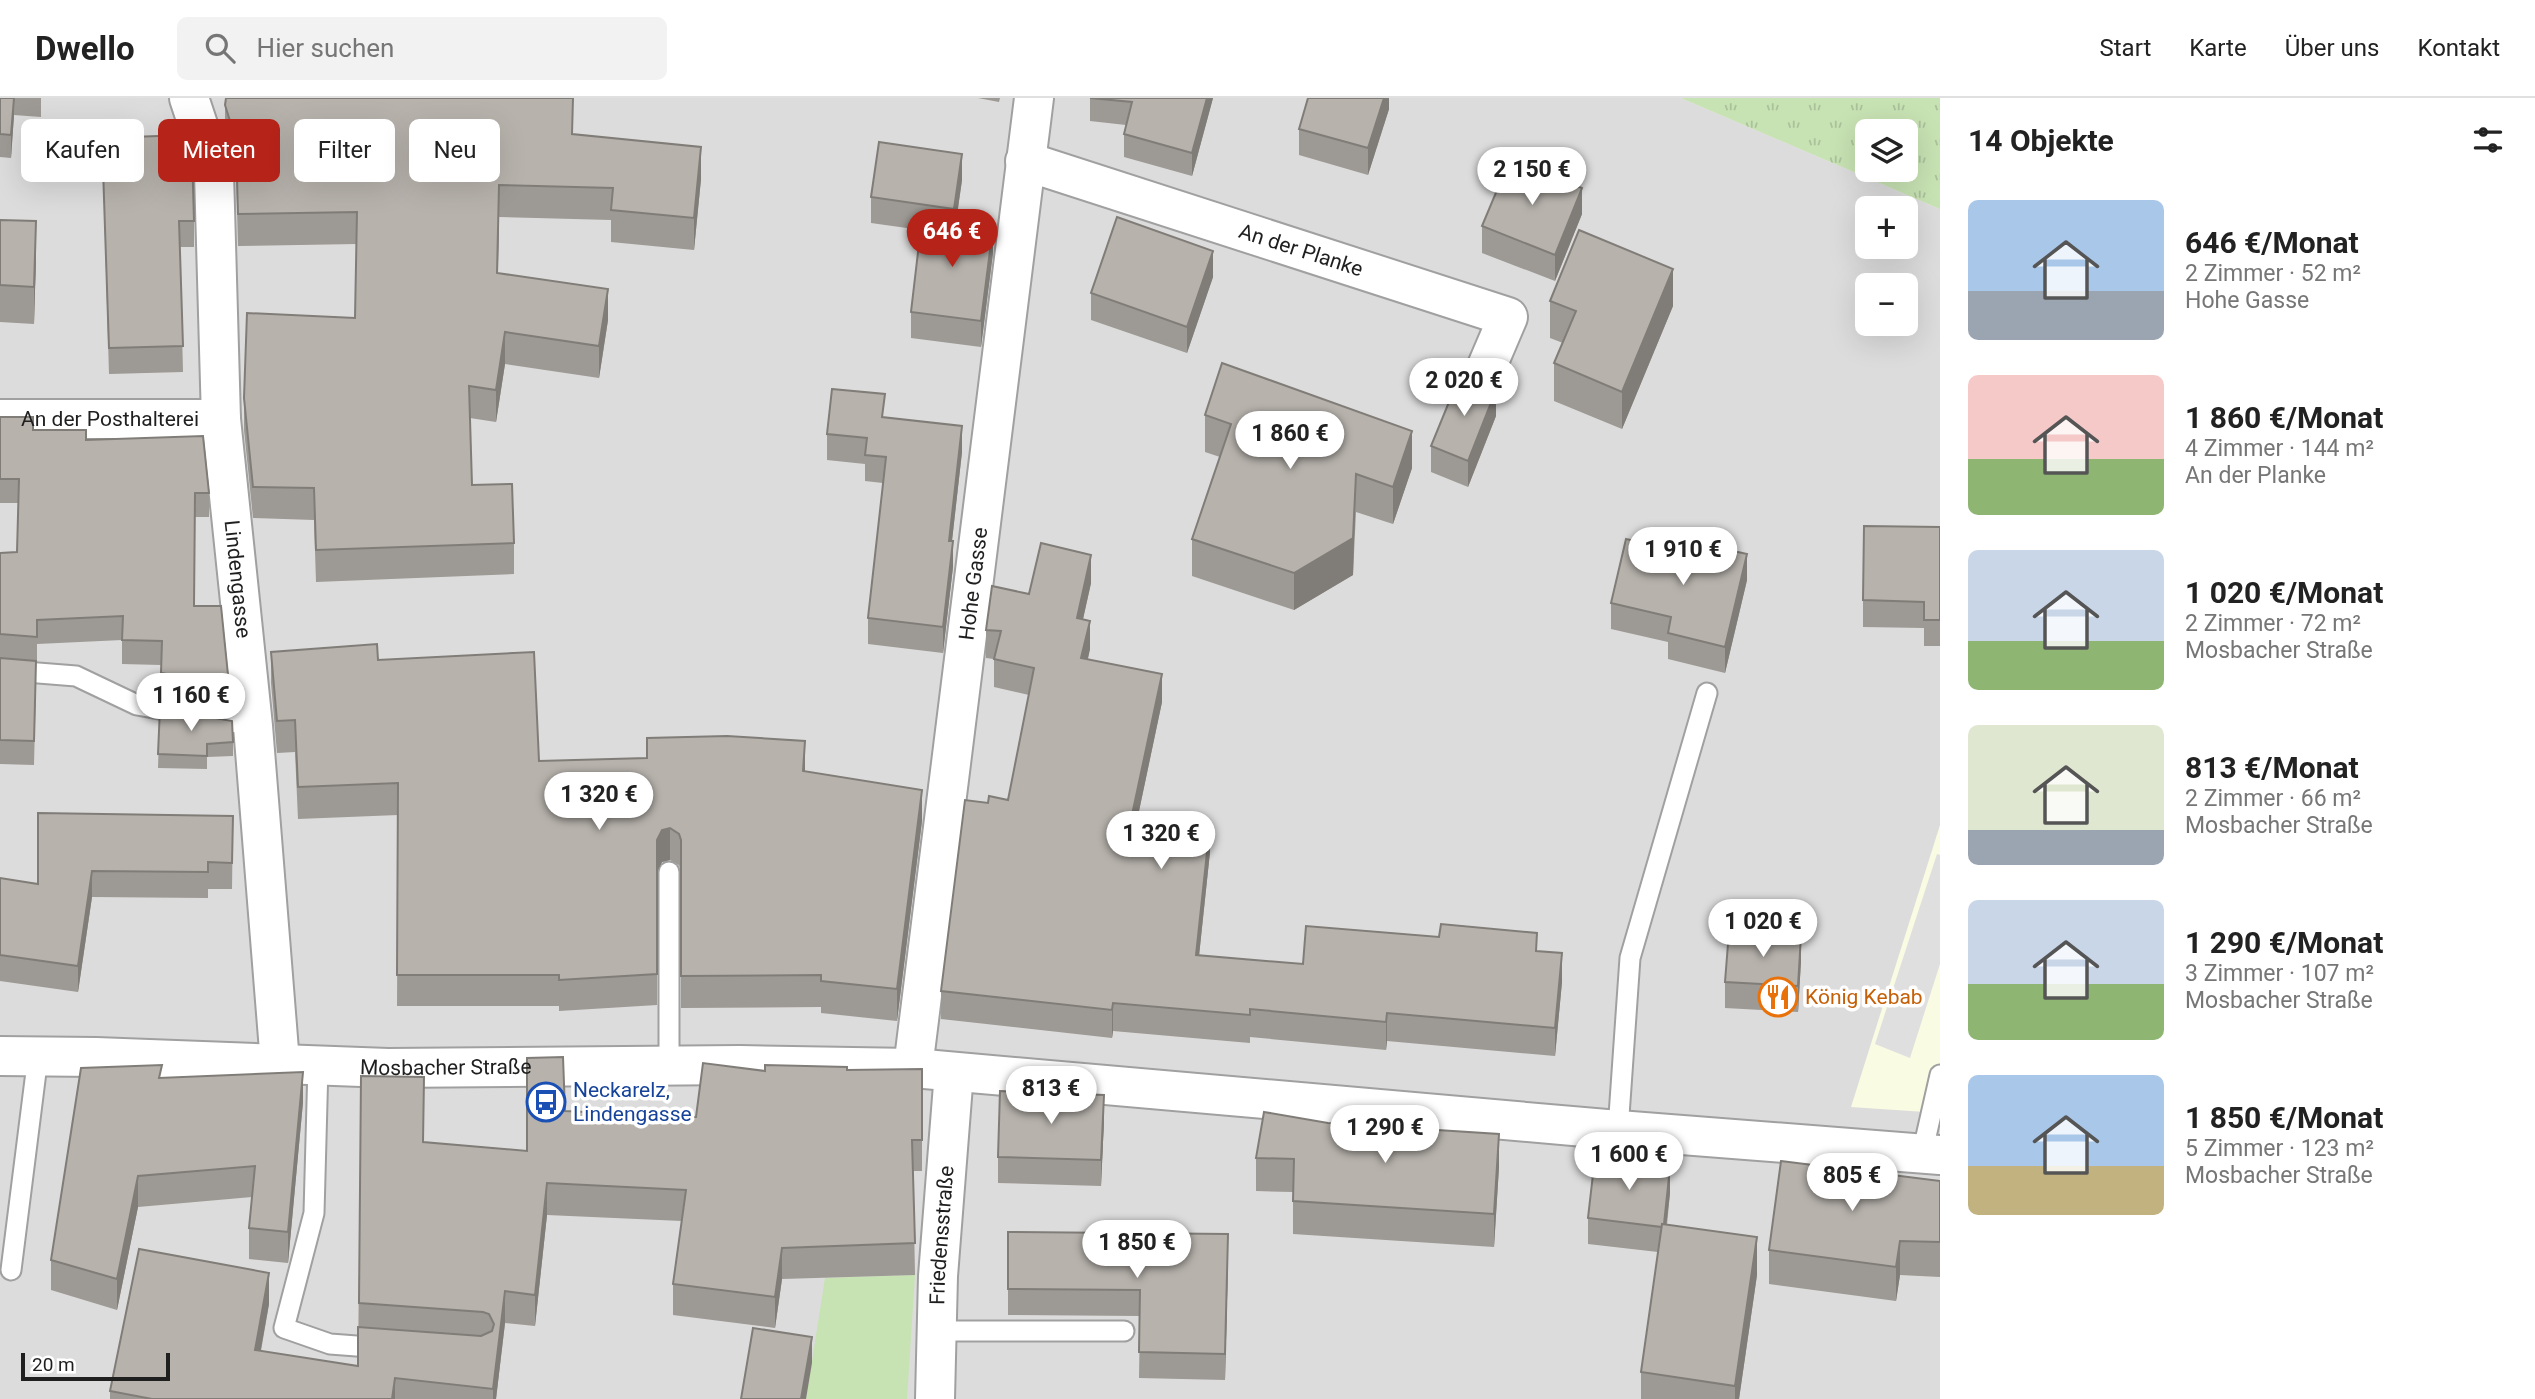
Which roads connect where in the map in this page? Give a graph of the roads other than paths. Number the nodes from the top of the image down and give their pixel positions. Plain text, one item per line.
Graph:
1 (189, 98) edge
2 (1034, 98) edge
3 (1025, 161) junction
4 (1479, 385) edge
5 (0, 419) edge
6 (221, 419) junction
7 (0, 670) edge
8 (1707, 693) dead end
9 (253, 726) junction
10 (669, 872) dead end
11 (0, 1056) edge
12 (38, 1056) junction
13 (279, 1063) junction
14 (318, 1065) junction
15 (669, 1065) junction
16 (913, 1069) junction
17 (954, 1072) junction
18 (1940, 1075) edge
19 (1618, 1130) junction
20 (1931, 1154) edge
21 (11, 1270) dead end
22 (936, 1331) junction
23 (1124, 1331) dead end
24 (399, 1349) edge
25 (935, 1399) edge

1 - 6 street, Lindengasse
2 - 3 street, Hohe Gasse
3 - 4 street, An der Planke
3 - 16 street, Hohe Gasse
5 - 6 street, An der Posthalterei
6 - 9 street, Lindengasse
7 - 9 lane
8 - 19 lane
9 - 13 street, Lindengasse
10 - 15 lane
11 - 12 street, Mosbacher Straße
12 - 13 street, Mosbacher Straße
12 - 21 lane
13 - 14 street, Mosbacher Straße
14 - 15 street, Mosbacher Straße
14 - 24 lane
15 - 16 street, Mosbacher Straße
16 - 17 street, Mosbacher Straße
17 - 19 street, Mosbacher Straße
17 - 22 street, Friedensstraße
18 - 20 lane
19 - 20 street, Mosbacher Straße
22 - 23 lane
22 - 25 street, Friedensstraße

